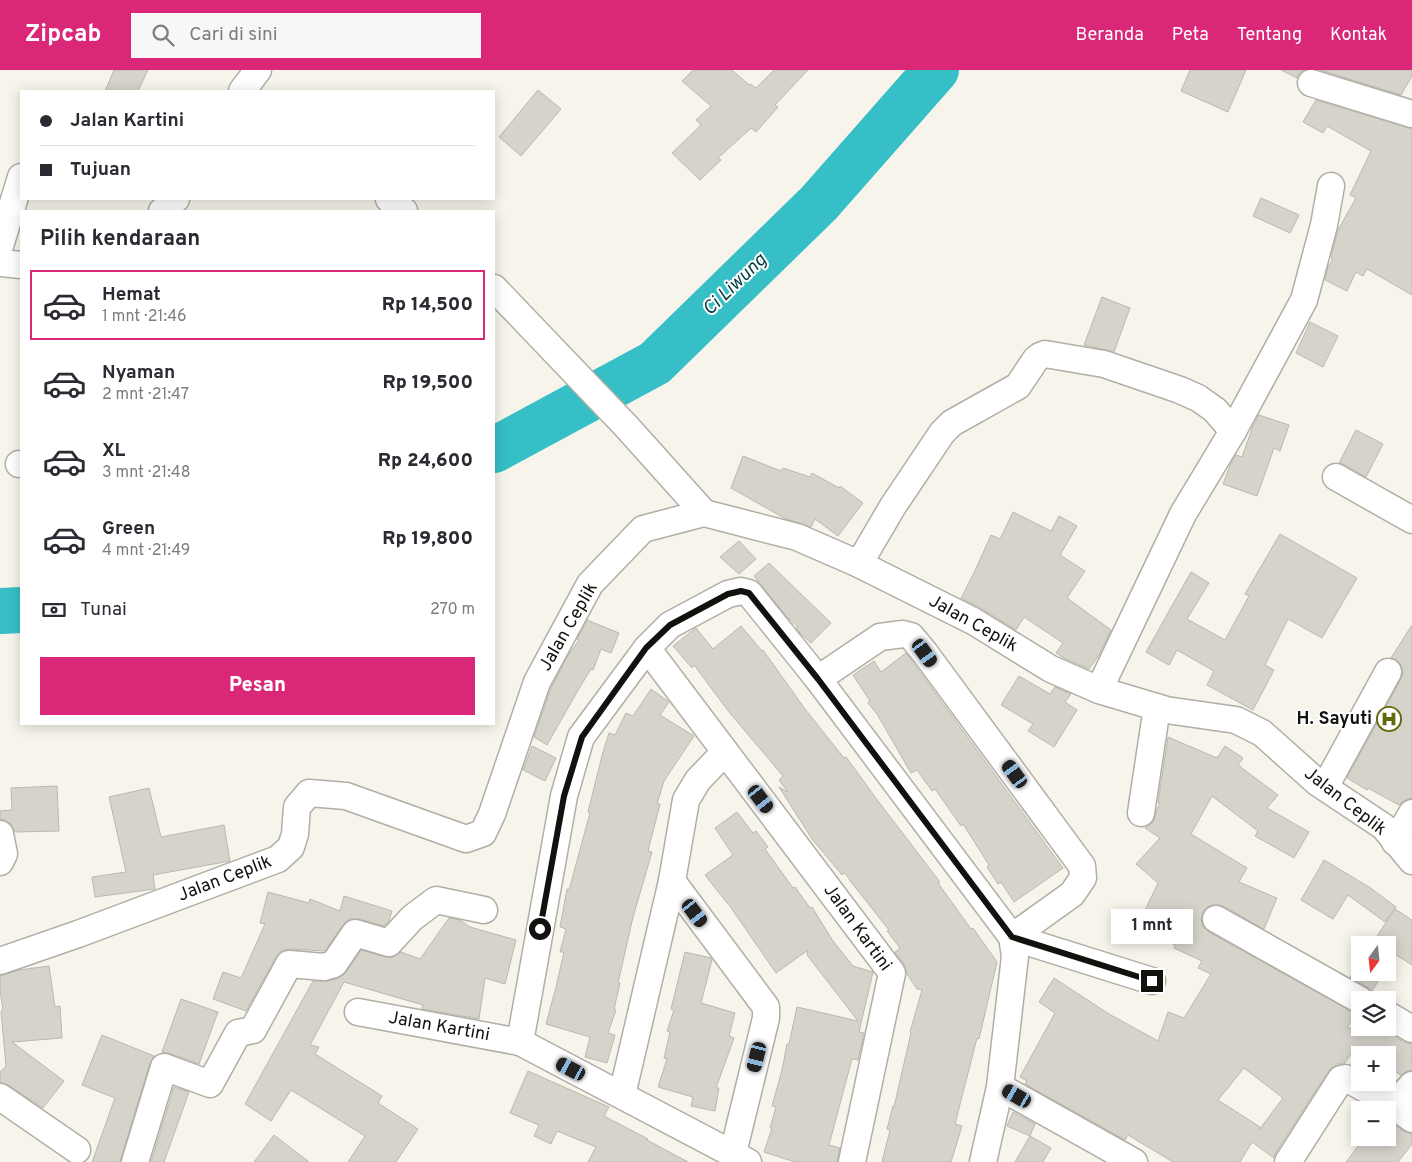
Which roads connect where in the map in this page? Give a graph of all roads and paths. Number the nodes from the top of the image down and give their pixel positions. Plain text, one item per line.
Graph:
1 (258, 70) edge
2 (262, 70) edge
3 (1311, 82) dead end
4 (243, 90) edge
5 (270, 90) edge
6 (1412, 114) edge
7 (20, 180) edge
8 (1331, 186) dead end
9 (175, 200) edge
10 (390, 200) edge
11 (163, 210) edge
12 (403, 210) edge
13 (0, 246) edge
14 (0, 263) edge
15 (20, 264) edge
16 (495, 289) edge
17 (1233, 431) junction
18 (1336, 477) dead end
19 (704, 513) junction
20 (1412, 520) edge
21 (858, 564) junction
22 (646, 648) junction
23 (1388, 672) dead end
24 (818, 679) junction
25 (1099, 690) junction
26 (1157, 707) junction
27 (725, 752) junction
28 (1325, 787) junction
29 (1141, 813) dead end
30 (1412, 813) edge
31 (0, 834) edge
32 (1404, 852) edge
33 (0, 862) edge
34 (672, 882) junction
35 (484, 910) dead end
36 (1216, 919) dead end
37 (1012, 937) junction
38 (0, 961) edge
39 (1152, 981) dead end
40 (1351, 995) edge
41 (358, 1012) dead end
42 (1396, 1020) edge
43 (1412, 1029) edge
44 (520, 1042) junction
45 (1000, 1087) junction
46 (622, 1095) junction
47 (0, 1097) edge
48 (1407, 1103) edge
49 (77, 1150) dead end
50 (741, 1157) edge
51 (135, 1162) edge
52 (852, 1162) edge
53 (983, 1162) edge
54 (1134, 1162) edge
55 (1288, 1162) edge

1 - 4 street
2 - 5 street
3 - 6 street
7 - 13 street
8 - 17 street
9 - 11 street
10 - 12 street
14 - 15 street
16 - 19 street
17 - 21 street
17 - 25 street
18 - 20 street
19 - 21 street, Jalan Ceplik
19 - 38 street, Jalan Ceplik
21 - 25 street, Jalan Ceplik
22 - 24 street
22 - 27 street, Jalan Kartini
22 - 44 street
23 - 28 street
24 - 37 street
24 - 37 street
25 - 26 street, Jalan Ceplik
26 - 28 street, Jalan Ceplik
26 - 29 street
27 - 34 street
27 - 52 street, Jalan Kartini
28 - 32 street, Jalan Ceplik
30 - 32 street
31 - 33 street
34 - 46 street
34 - 50 street, Jalan Kartini
35 - 51 street
36 - 40 street
37 - 39 street
37 - 45 street
41 - 44 street, Jalan Kartini
42 - 43 street
44 - 46 street, Jalan Kartini
45 - 53 street
45 - 54 street
46 - 50 street, Jalan Kartini
47 - 49 street
48 - 55 street

